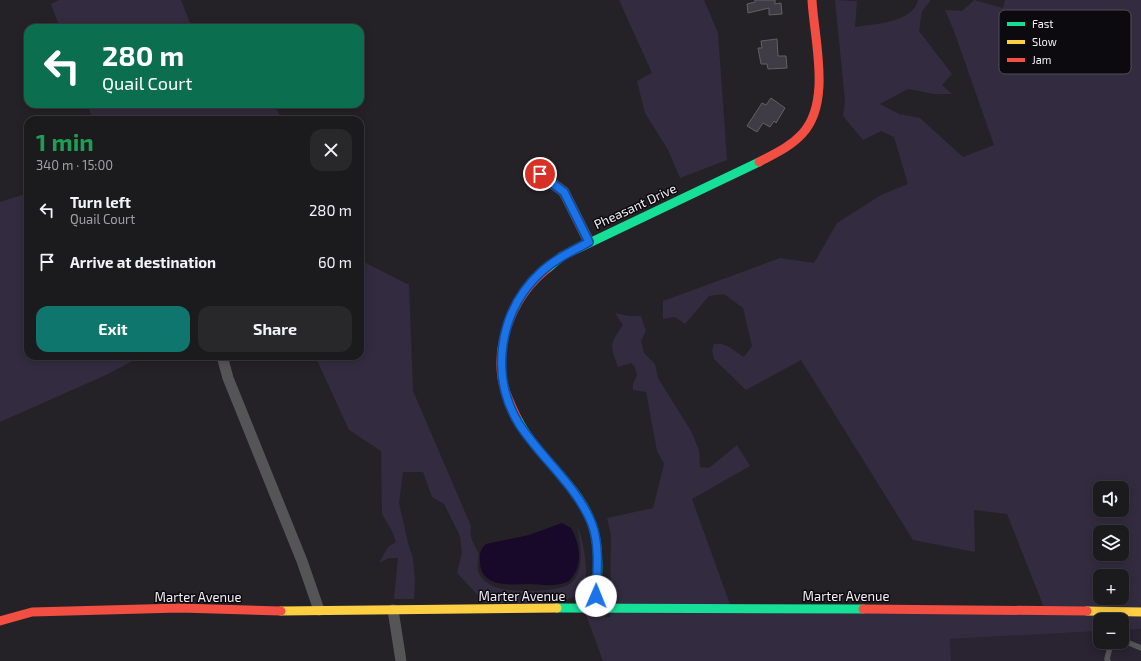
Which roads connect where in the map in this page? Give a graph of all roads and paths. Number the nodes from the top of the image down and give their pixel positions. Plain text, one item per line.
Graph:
1 (812, 0) edge
2 (540, 174) dead end
3 (589, 242) junction
4 (223, 360) edge
5 (596, 609) junction
6 (319, 610) junction
7 (393, 610) junction
8 (1141, 612) edge
9 (0, 621) edge
10 (1129, 643) edge
11 (1141, 648) edge
12 (1110, 649) edge
13 (401, 661) edge
14 (1108, 661) edge

1 - 3 street, Pheasant Drive
2 - 3 street
3 - 5 street, Pheasant Drive
4 - 6 street
5 - 7 street, Marter Avenue
5 - 8 street, Marter Avenue
6 - 7 street, Marter Avenue
6 - 9 street, Marter Avenue
7 - 13 street
10 - 11 lane
12 - 14 lane

